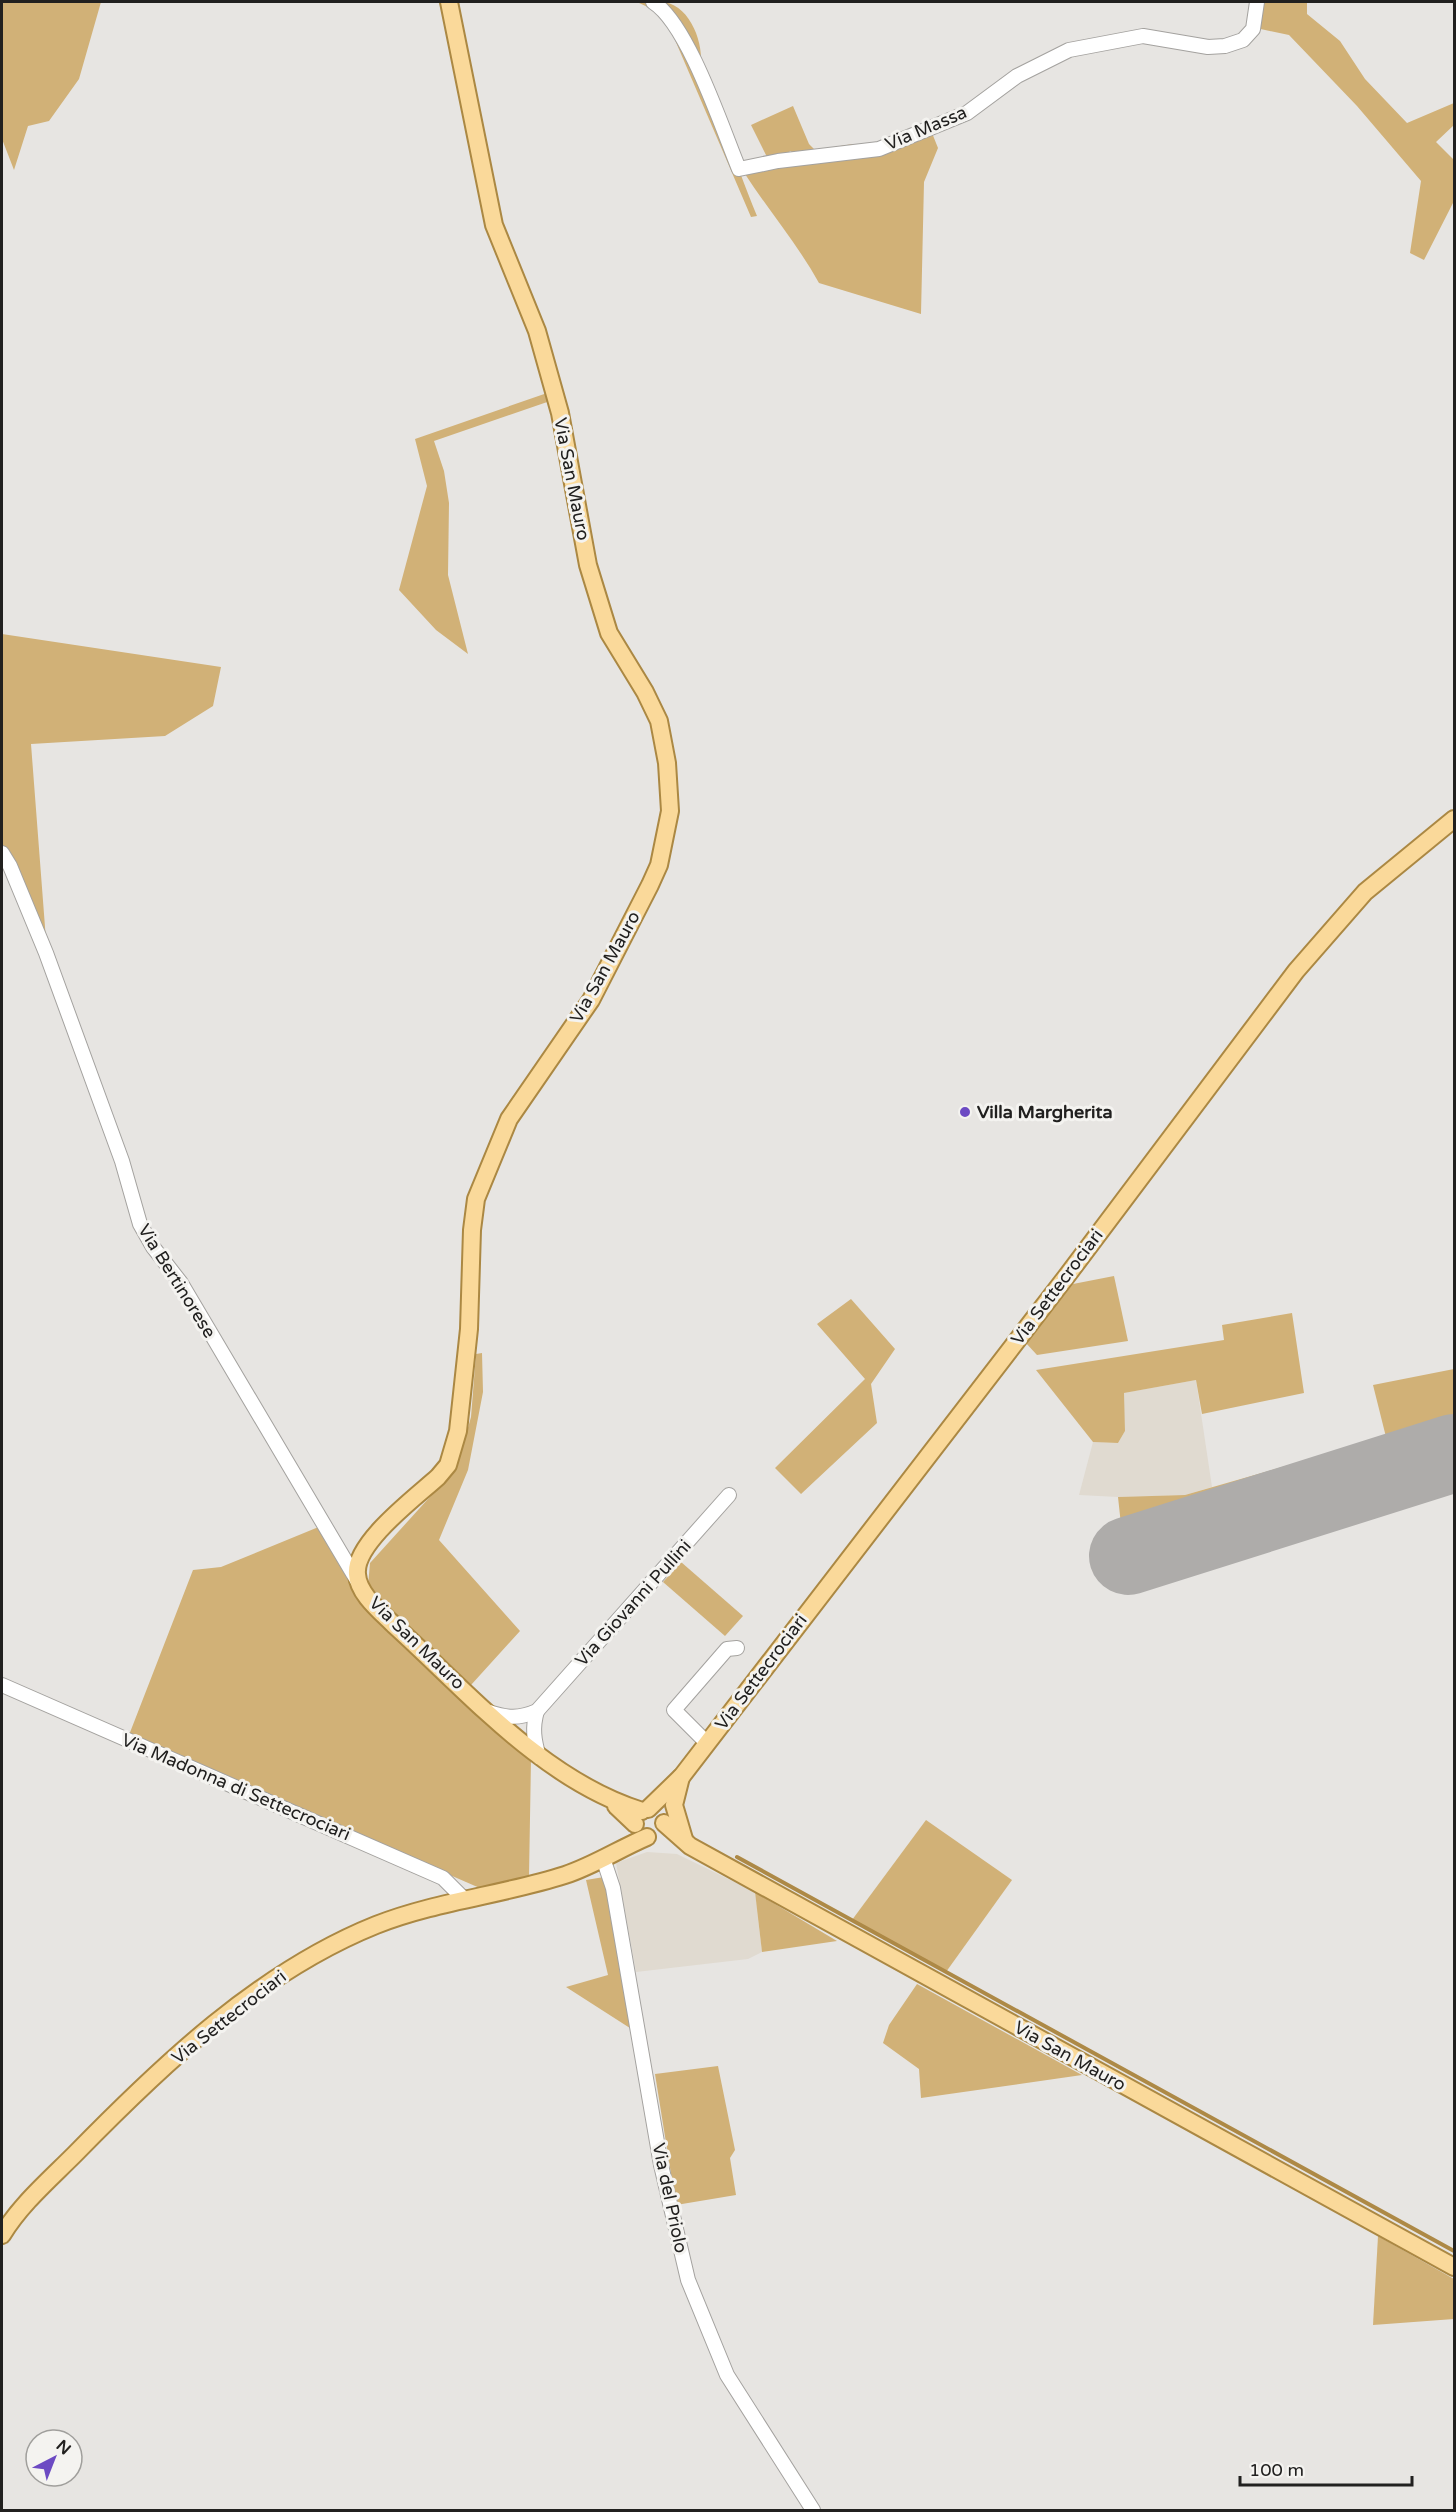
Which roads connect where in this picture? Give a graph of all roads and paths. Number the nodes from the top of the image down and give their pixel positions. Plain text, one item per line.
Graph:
1 (449, 2) edge
2 (653, 2) edge
3 (1257, 2) edge
4 (1455, 819) edge
5 (2, 853) edge
6 (729, 1495) dead end
7 (360, 1586) junction
8 (737, 1648) dead end
9 (2, 1685) edge
10 (489, 1712) junction
11 (531, 1717) junction
12 (515, 1736) junction
13 (707, 1743) junction
14 (539, 1757) junction
15 (682, 1776) junction
16 (649, 1823) junction
17 (686, 1843) junction
18 (609, 1855) junction
19 (464, 1899) junction
20 (2, 2235) edge
21 (1455, 2267) edge
22 (813, 2511) edge

1 - 7 main road, Via San Mauro
2 - 3 street, Via Massa
4 - 13 main road, Via Settecrociari
5 - 7 street, Via Bertinorese
6 - 11 street, Via Giovanni Pullini
7 - 10 main road, Via San Mauro
8 - 13 street
9 - 19 street, Via Madonna di Settecrociari
10 - 11 street
10 - 12 main road, Via San Mauro
11 - 12 street, Via Giovanni Pullini
11 - 14 street
12 - 14 main road, Via San Mauro
13 - 15 main road, Via Settecrociari
14 - 16 main road, Via San Mauro
15 - 16 main road, Via Settecrociari
15 - 17 main road
16 - 17 main road, Via San Mauro
16 - 18 main road, Via Settecrociari
17 - 21 main road, Via San Mauro
18 - 19 main road, Via Settecrociari
18 - 22 street, Via del Priolo
19 - 20 main road, Via Settecrociari

